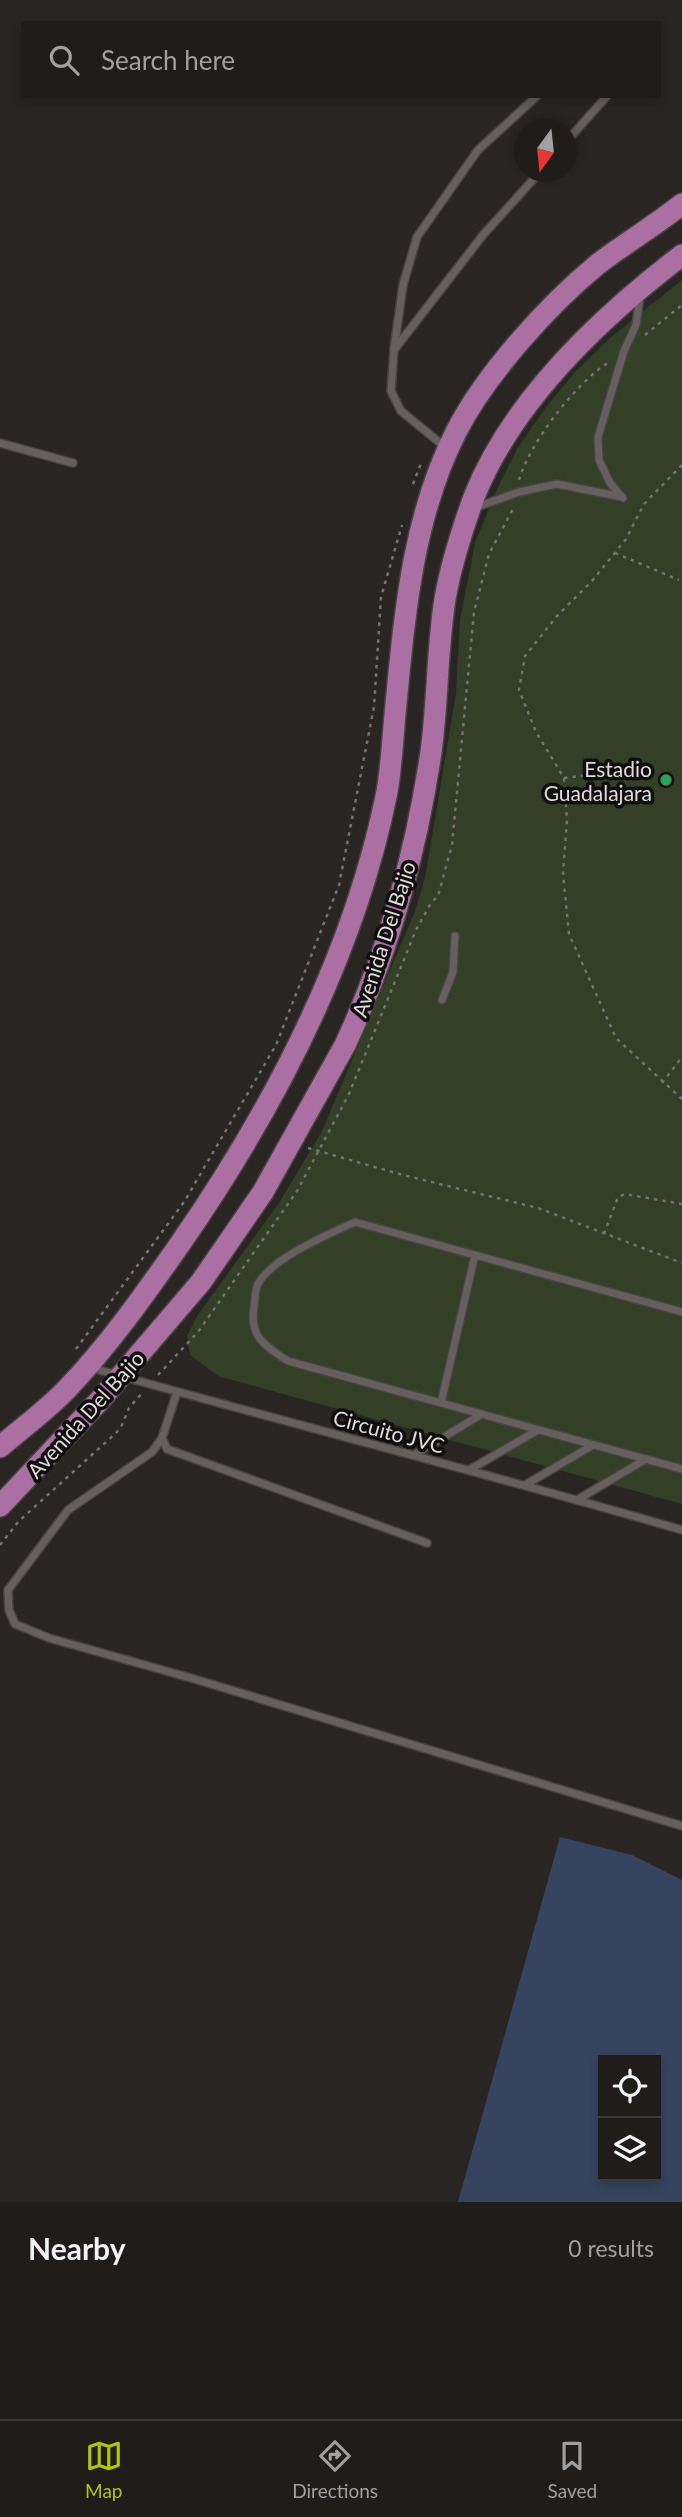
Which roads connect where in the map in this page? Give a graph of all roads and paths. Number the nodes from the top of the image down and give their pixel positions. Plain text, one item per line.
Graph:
1 (535, 98) edge
2 (605, 98) edge
3 (577, 130) edge
4 (531, 182) edge
5 (682, 204) edge
6 (682, 255) edge
7 (641, 289) junction
8 (394, 350) junction
9 (0, 443) edge
10 (441, 443) junction
11 (73, 463) dead end
12 (682, 465) edge
13 (413, 484) dead end
14 (470, 509) junction
15 (402, 522) dead end
16 (615, 553) junction
17 (679, 580) dead end
18 (642, 768) dead end
19 (564, 778) junction
20 (455, 936) dead end
21 (443, 1000) dead end
22 (682, 1057) edge
23 (662, 1083) junction
24 (682, 1099) edge
25 (290, 1141) junction
26 (682, 1203) edge
27 (604, 1234) junction
28 (475, 1255) junction
29 (682, 1263) edge
30 (682, 1312) edge
31 (198, 1332) dead end
32 (78, 1362) junction
33 (120, 1376) junction
34 (149, 1385) junction
35 (177, 1392) junction
36 (441, 1403) junction
37 (483, 1414) junction
38 (538, 1429) junction
39 (162, 1438) junction
40 (593, 1445) junction
41 (0, 1447) edge
42 (414, 1455) junction
43 (646, 1459) junction
44 (682, 1469) edge
45 (469, 1470) junction
46 (525, 1485) junction
47 (577, 1500) junction
48 (0, 1506) edge
49 (682, 1530) edge
50 (427, 1542) dead end
51 (0, 1545) edge
52 (682, 1826) edge

1 - 8 lane
2 - 3 lane
4 - 8 lane
5 - 10 main road, Avenida Del Bajio
6 - 7 main road, Avenida Del Bajio
7 - 14 main road, Avenida Del Bajio
7 - 14 lane
8 - 10 lane
9 - 11 lane
10 - 13 path
10 - 32 main road, Avenida Del Bajio
12 - 16 path
14 - 25 main road, Avenida Del Bajio
15 - 32 path
16 - 17 path
16 - 19 path
18 - 19 path
19 - 23 path
20 - 21 lane
22 - 23 path
23 - 24 path
25 - 27 path
25 - 33 main road, Avenida Del Bajio
26 - 27 path
27 - 29 path
28 - 30 lane
28 - 36 lane
28 - 36 lane
31 - 34 path
32 - 33 lane, Circuito JVC
32 - 41 main road, Avenida Del Bajio
33 - 34 lane, Circuito JVC
33 - 48 main road, Avenida Del Bajio
34 - 35 lane, Circuito JVC
34 - 51 path
35 - 39 lane
35 - 42 lane, Circuito JVC
36 - 37 lane
37 - 38 lane
37 - 42 lane
38 - 40 lane
38 - 45 lane
39 - 50 lane
39 - 52 lane
40 - 43 lane
40 - 46 lane
42 - 45 lane, Circuito JVC
43 - 44 lane
43 - 47 lane
45 - 46 lane, Circuito JVC
46 - 47 lane, Circuito JVC
47 - 49 lane, Circuito JVC

